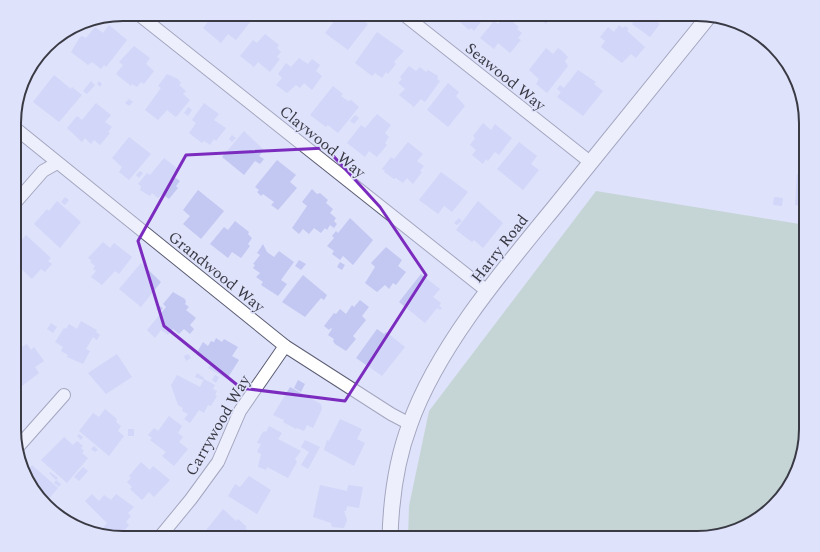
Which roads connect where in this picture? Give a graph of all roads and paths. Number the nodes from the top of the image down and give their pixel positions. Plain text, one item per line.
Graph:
1 (147, 21) edge
2 (412, 21) edge
3 (704, 22) edge
4 (21, 133) edge
5 (590, 162) junction
6 (57, 163) junction
7 (21, 196) edge
8 (488, 291) junction
9 (285, 346) junction
10 (64, 396) dead end
11 (410, 424) junction
12 (22, 442) edge
13 (165, 531) edge
14 (390, 531) edge

1 - 8 street, Claywood Way
2 - 5 street, Seawood Way
3 - 5 street, Harry Road
4 - 6 street, Grandwood Way
5 - 8 street, Harry Road
6 - 7 street
6 - 9 street, Grandwood Way
8 - 11 street, Harry Road
9 - 11 street, Grandwood Way
9 - 13 street, Carrywood Way
10 - 12 street
11 - 14 street, Harry Road

